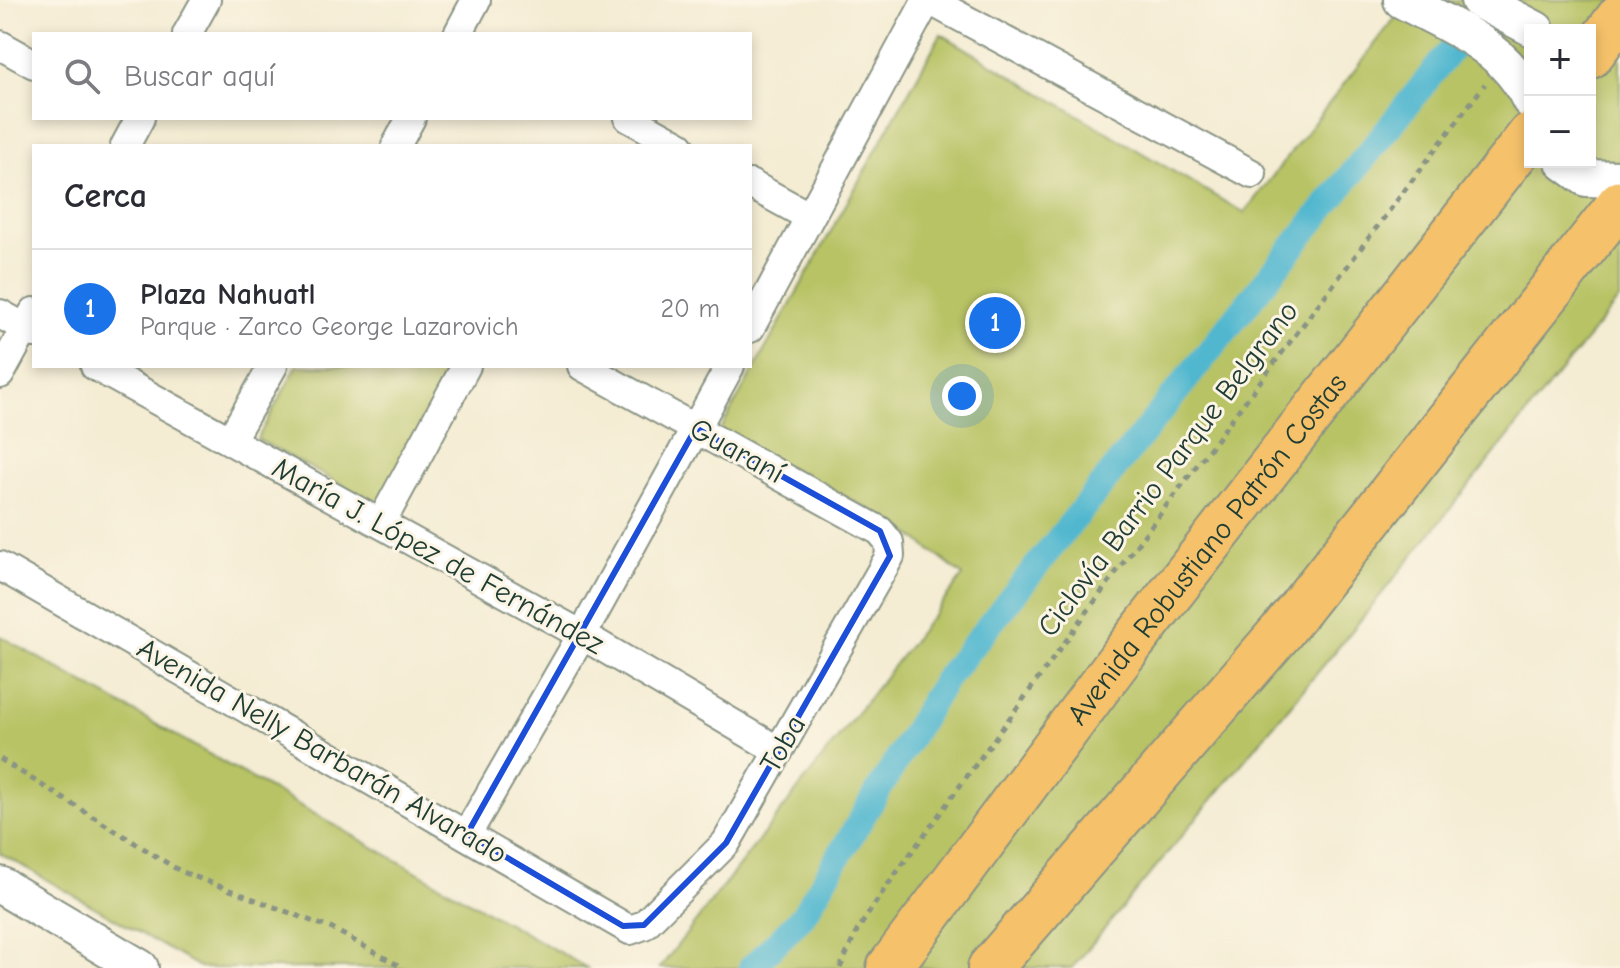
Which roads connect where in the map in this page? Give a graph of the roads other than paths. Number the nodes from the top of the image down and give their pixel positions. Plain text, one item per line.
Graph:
1 (206, 0) edge
2 (476, 0) edge
3 (928, 0) edge
4 (1402, 0) edge
5 (1479, 0) edge
6 (1524, 24) edge
7 (465, 31) edge
8 (188, 32) edge
9 (0, 45) edge
10 (32, 63) edge
11 (1528, 96) edge
12 (410, 120) edge
13 (633, 120) edge
14 (1524, 143) edge
15 (397, 144) edge
16 (676, 144) edge
17 (1572, 168) edge
18 (1252, 174) dead end
19 (1620, 179) edge
20 (752, 185) edge
21 (1620, 203) edge
22 (810, 217) junction
23 (0, 314) edge
24 (752, 324) edge
25 (31, 325) edge
26 (99, 368) edge
27 (272, 368) edge
28 (465, 368) edge
29 (586, 368) edge
30 (729, 368) edge
31 (0, 374) edge
32 (696, 428) junction
33 (231, 439) junction
34 (381, 523) junction
35 (889, 542) joint
36 (0, 566) edge
37 (582, 635) junction
38 (779, 751) junction
39 (467, 834) junction
40 (0, 885) edge
41 (644, 925) joint
42 (140, 968) edge
43 (889, 968) edge
44 (990, 968) edge

1 - 8 street
2 - 7 street
3 - 18 street
3 - 22 street
4 - 11 street
5 - 6 street
9 - 10 street
12 - 15 street
13 - 16 street
14 - 43 highway, Avenida Robustiano Patrón Costas
17 - 19 street
20 - 22 street
21 - 44 highway
22 - 24 street
23 - 25 street
25 - 31 street
26 - 33 street, María J. López de Fernández
27 - 33 street
28 - 34 street
29 - 32 street, Guaraní
30 - 32 street
32 - 35 street, Guaraní
32 - 37 street
33 - 34 street, María J. López de Fernández
34 - 37 street, María J. López de Fernández
35 - 38 street, Toba
36 - 39 street, Avenida Nelly Barbarán Alvarado
37 - 38 street, María J. López de Fernández
37 - 39 street
38 - 41 street, Toba
39 - 41 street, Avenida Nelly Barbarán Alvarado
40 - 42 street

